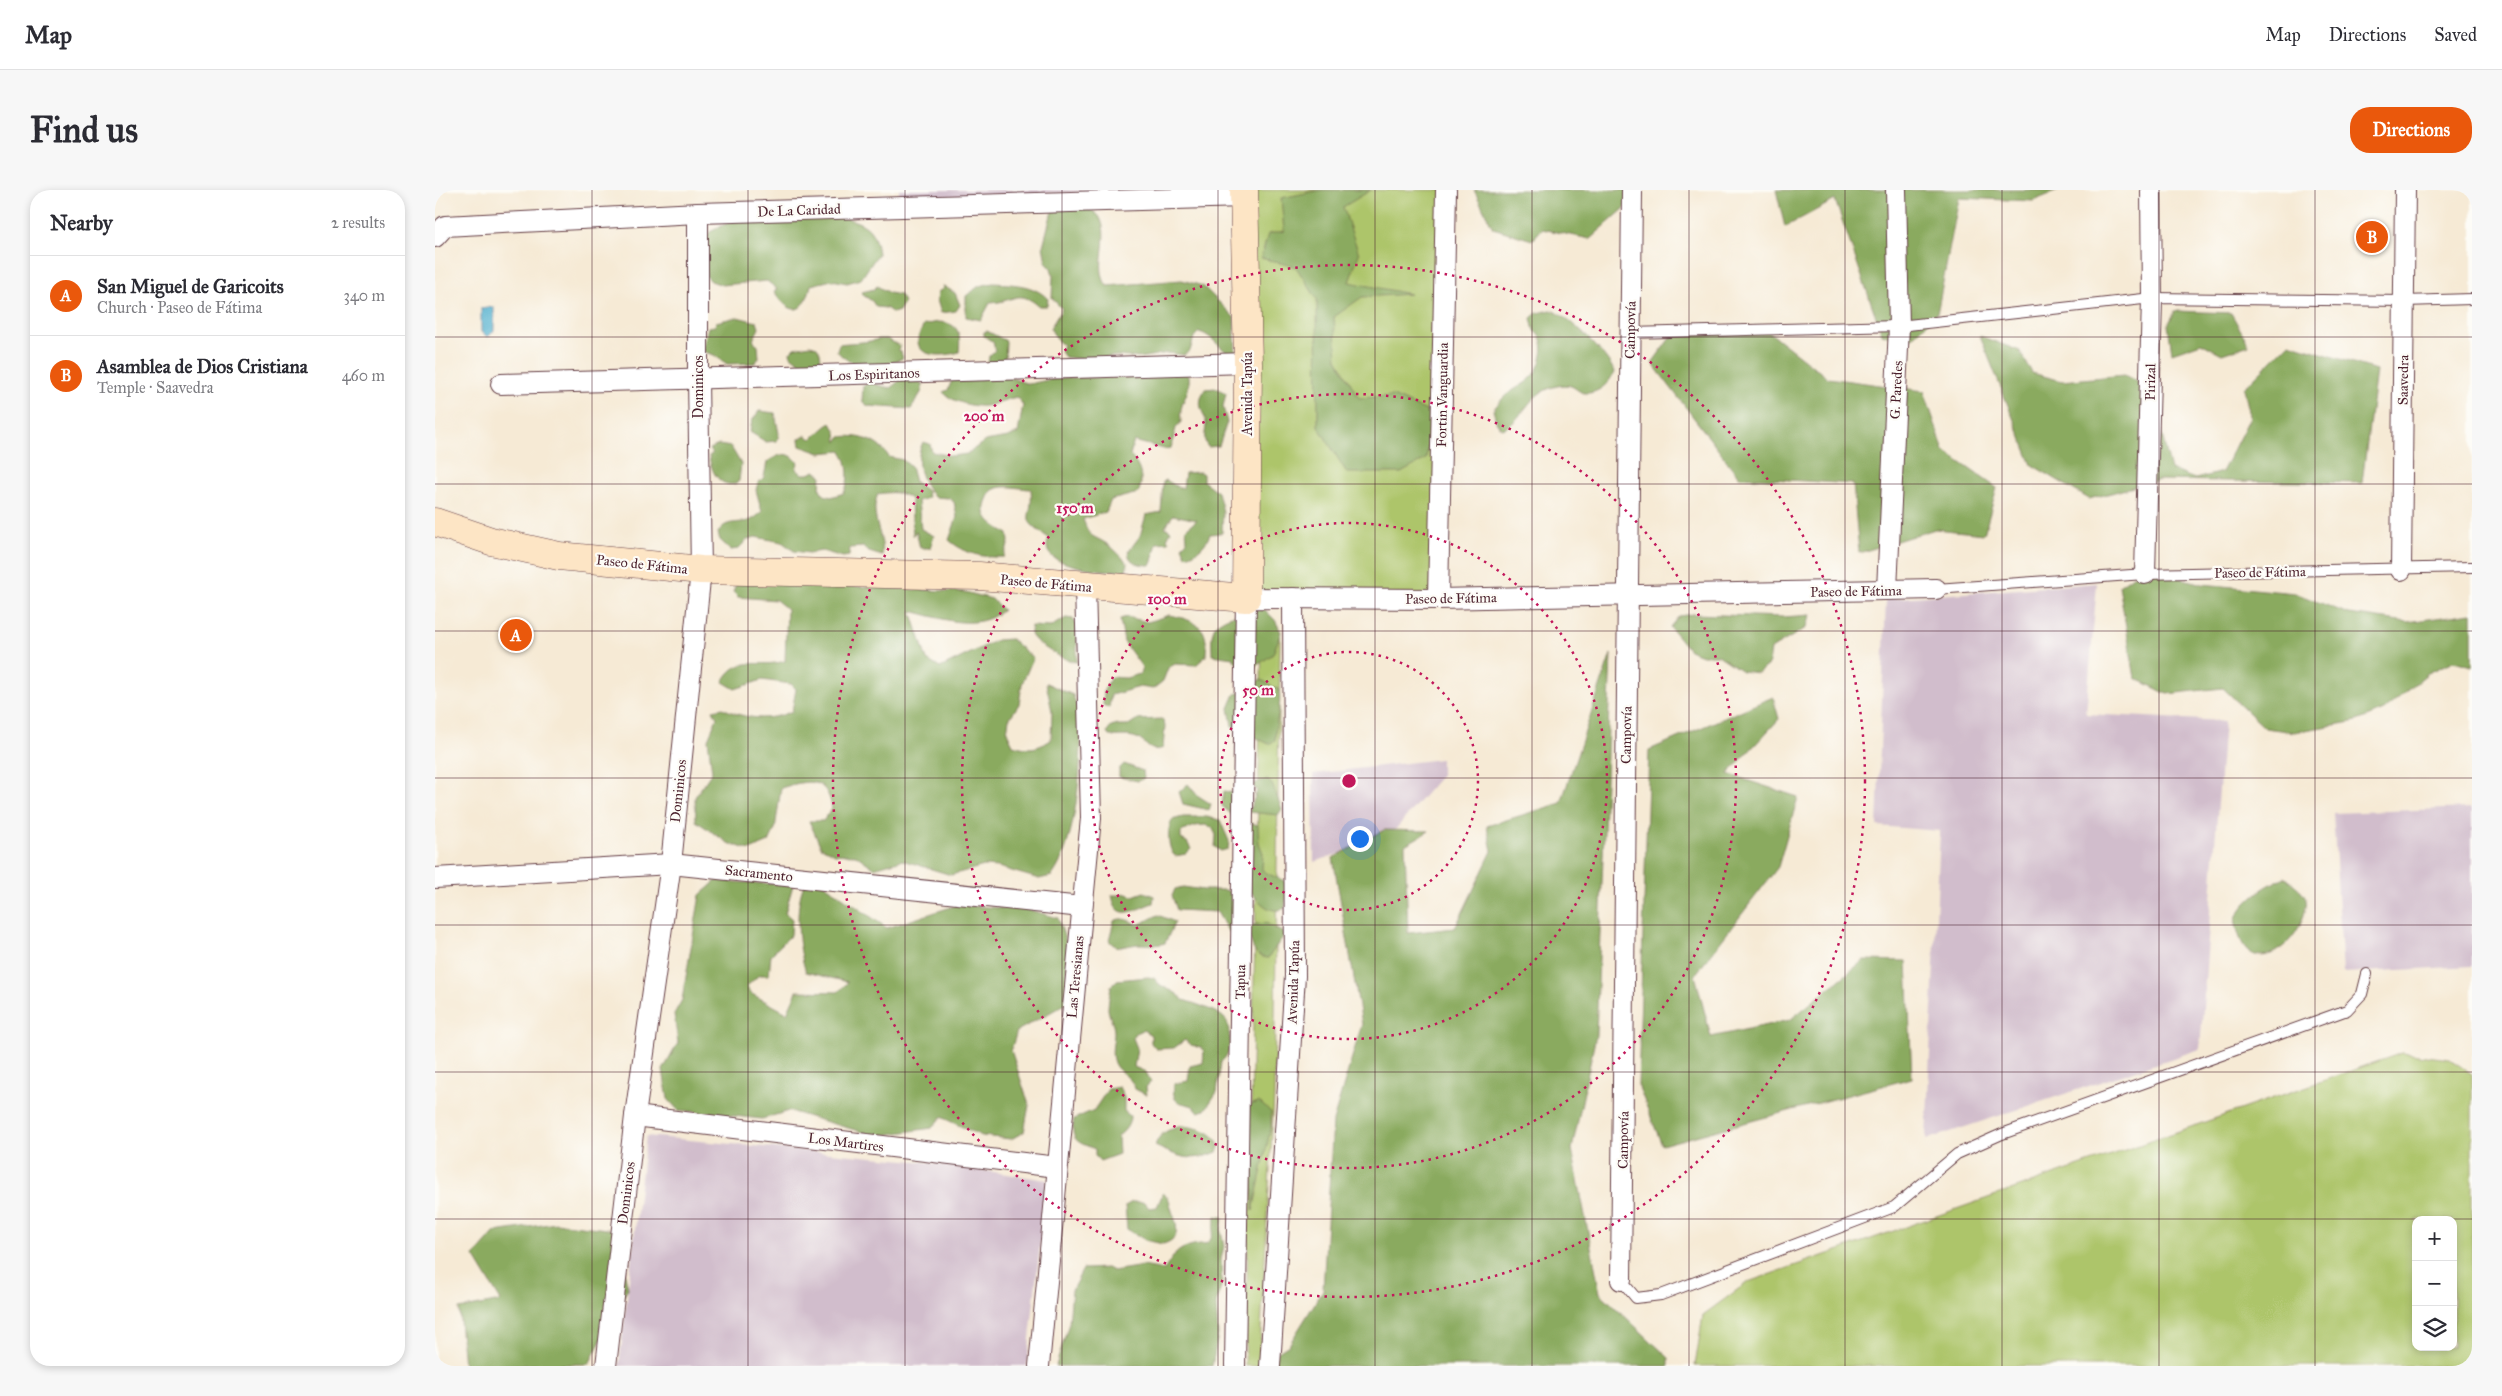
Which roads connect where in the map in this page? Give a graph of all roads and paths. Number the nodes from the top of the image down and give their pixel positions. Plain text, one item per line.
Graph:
1 (1446, 190) edge
2 (1632, 190) edge
3 (1896, 190) edge
4 (2151, 190) edge
5 (2405, 190) edge
6 (1244, 193) edge
7 (698, 213) junction
8 (439, 231) edge
9 (2152, 298) junction
10 (2472, 299) edge
11 (2404, 301) junction
12 (1899, 326) junction
13 (1630, 333) junction
14 (1248, 363) junction
15 (698, 379) junction
16 (501, 384) dead end
17 (435, 522) edge
18 (2472, 567) edge
19 (701, 570) junction
20 (2401, 570) junction
21 (2145, 574) junction
22 (1085, 586) junction
23 (1936, 589) joint
24 (1887, 590) junction
25 (1628, 595) junction
26 (1246, 598) junction
27 (1293, 598) junction
28 (1439, 599) junction
29 (671, 864) junction
30 (435, 878) edge
31 (1082, 906) junction
32 (2367, 974) dead end
33 (635, 1116) junction
34 (1057, 1167) junction
35 (1621, 1280) joint
36 (606, 1366) edge
37 (1039, 1366) edge
38 (1235, 1366) edge
39 (1270, 1366) edge

1 - 28 street, Fortin Vanguardia
2 - 13 street, Campovía
3 - 12 street, G. Paredes
4 - 9 street, Pirizal
5 - 11 street, Saavedra
6 - 7 street, De La Caridad
6 - 14 street, Avenida Tapúa
7 - 8 street, De La Caridad
7 - 15 street, Dominicos
9 - 11 lane
9 - 12 lane
9 - 21 street, Pirizal
10 - 11 lane
11 - 20 street, Saavedra
12 - 13 lane
12 - 24 street, G. Paredes
13 - 25 street, Campovía
14 - 15 street, Los Espiritanos
14 - 26 street, Avenida Tapúa
15 - 16 street, Los Espiritanos
15 - 19 street, Dominicos
17 - 19 street, Paseo de Fátima
18 - 20 lane, Paseo de Fátima
19 - 22 street, Paseo de Fátima
19 - 29 street, Dominicos
20 - 21 lane, Paseo de Fátima
21 - 23 lane, Paseo de Fátima
22 - 26 street, Paseo de Fátima
22 - 31 street, Las Teresianas
23 - 24 street, Paseo de Fátima
24 - 25 street, Paseo de Fátima
25 - 28 street, Paseo de Fátima
25 - 35 street, Campovía
26 - 27 street, Paseo de Fátima
26 - 38 street, Tapua
27 - 28 street, Paseo de Fátima
27 - 39 street, Avenida Tapúa
29 - 30 street, Sacramento
29 - 31 street, Sacramento
29 - 33 street, Dominicos
31 - 34 street, Las Teresianas
32 - 35 lane
33 - 34 street, Los Martires
33 - 36 street, Dominicos
34 - 37 street, Las Teresianas

